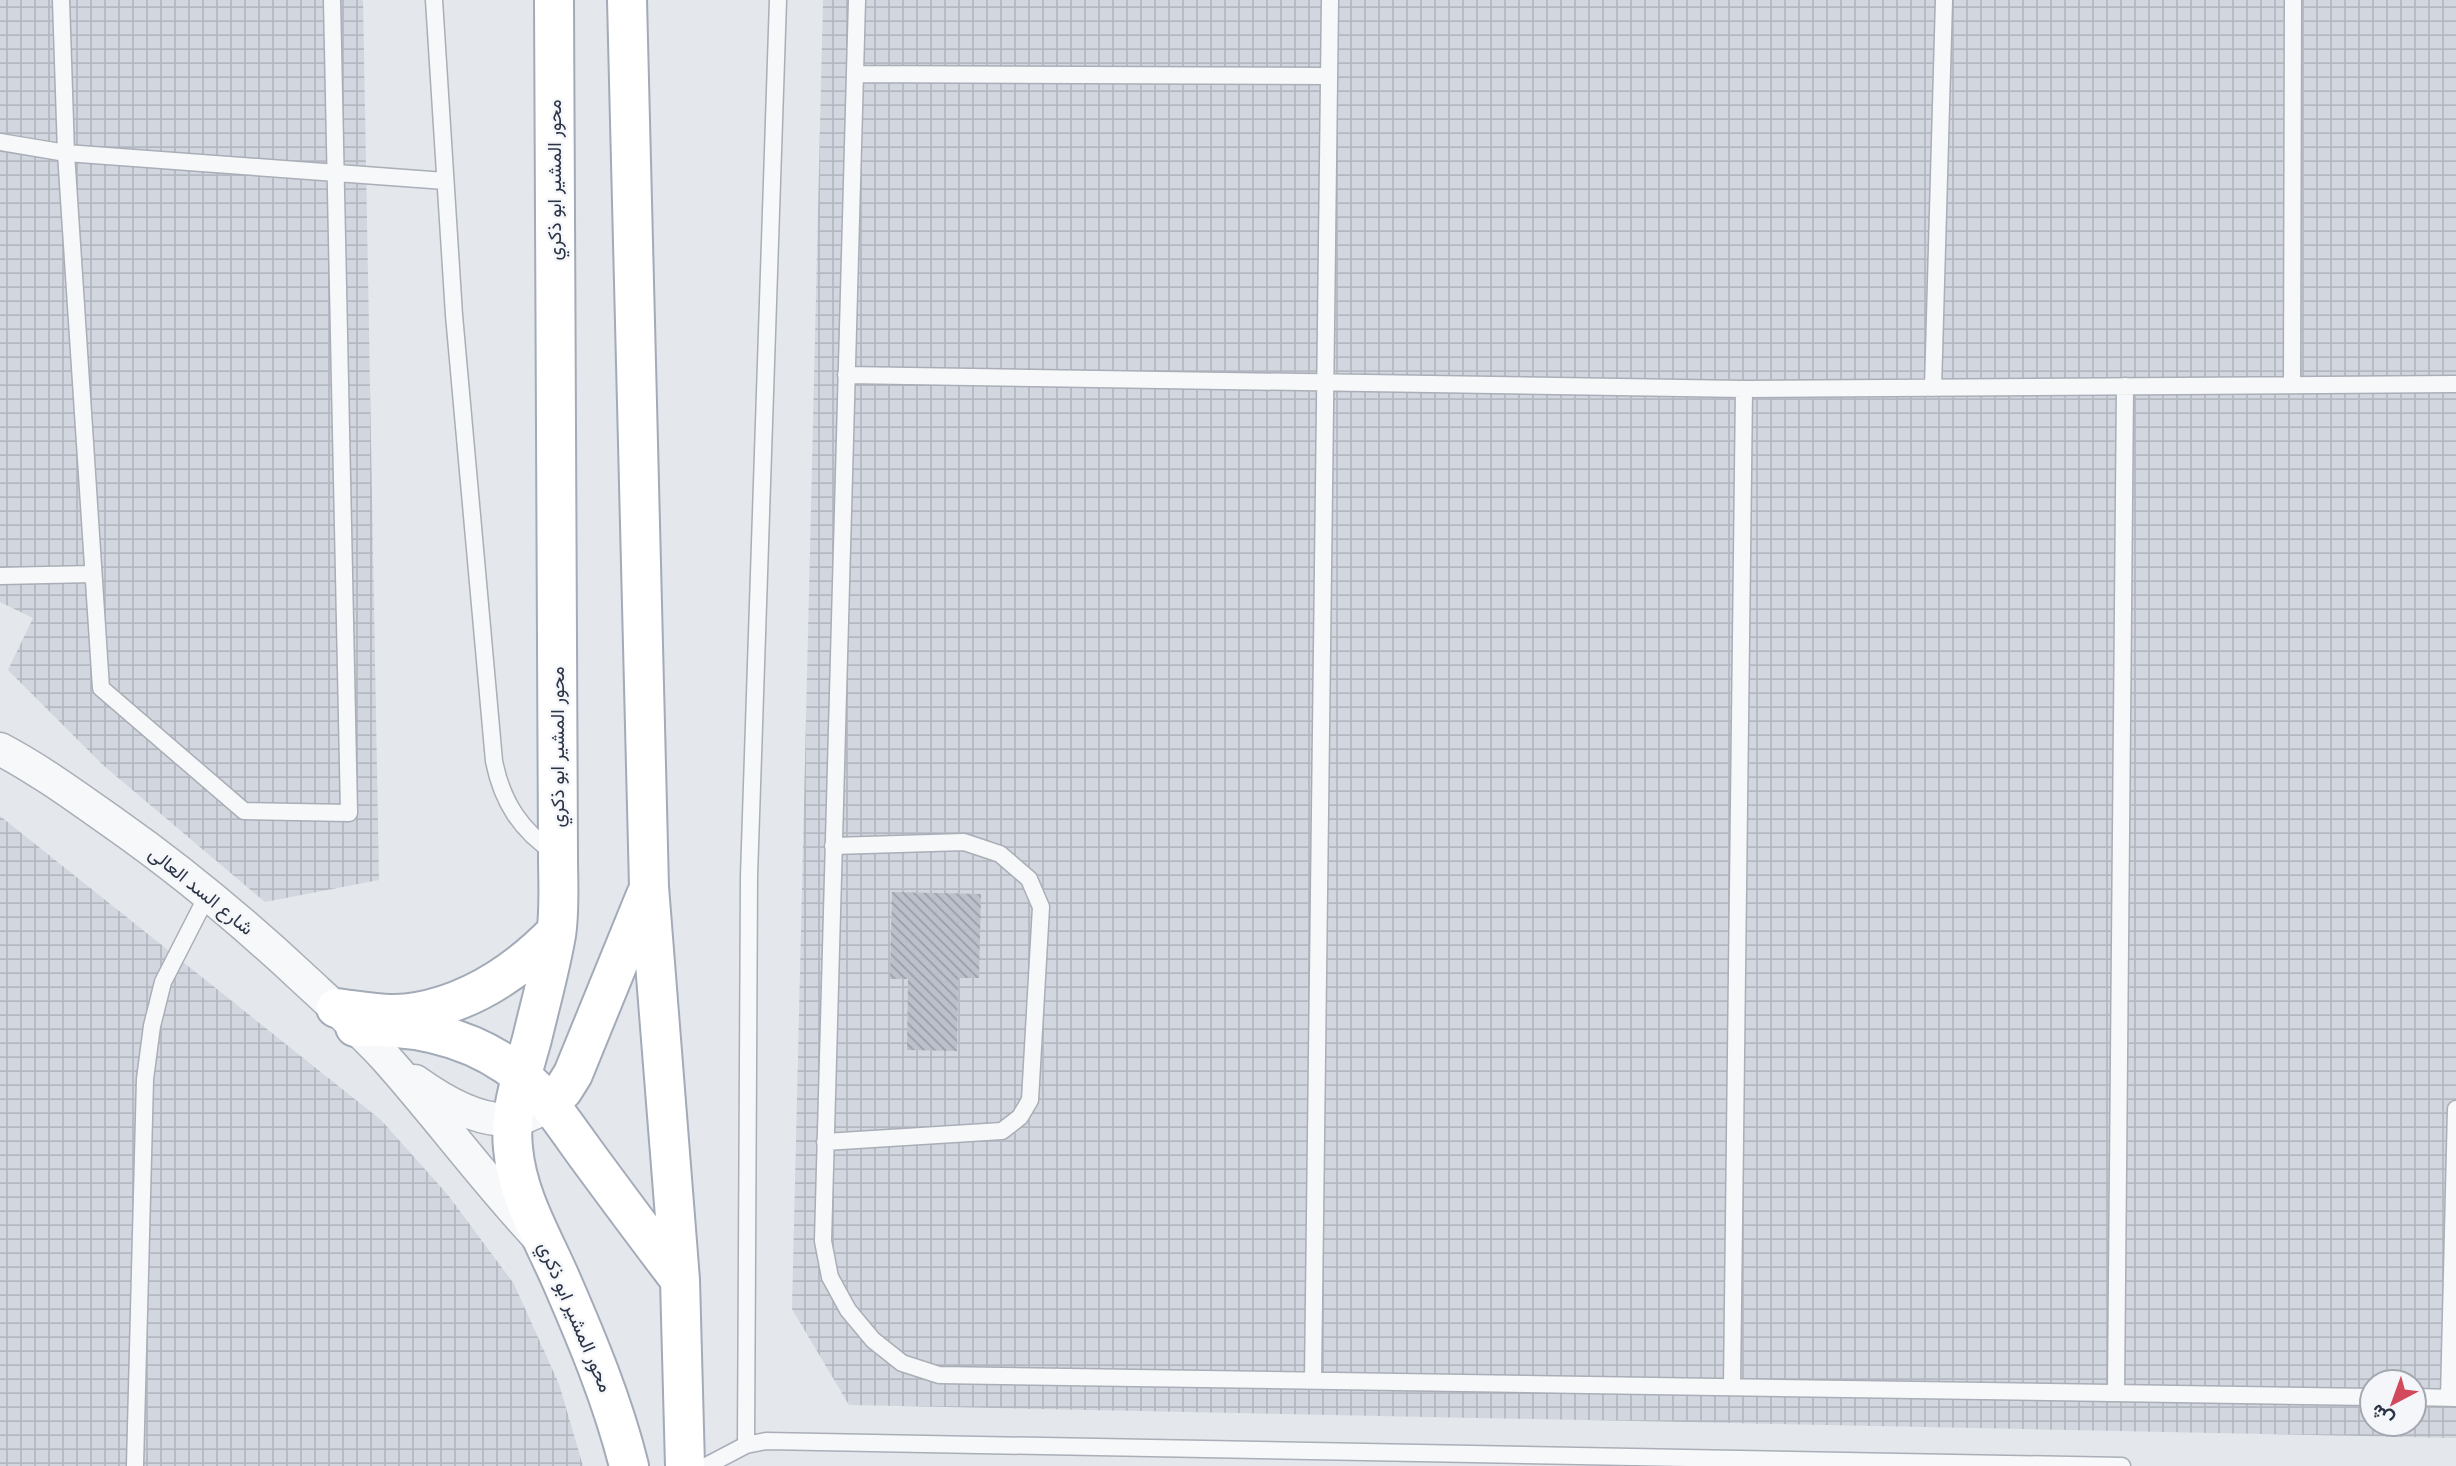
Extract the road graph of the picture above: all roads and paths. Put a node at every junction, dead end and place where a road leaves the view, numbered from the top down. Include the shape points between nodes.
1 (61, 0) edge
2 (332, 0) edge
3 (434, 0) edge
4 (554, 0) edge
5 (627, 0) edge
6 (778, 0) edge
7 (857, 0) edge
8 (1329, 0) edge
9 (1944, 0) edge
10 (2293, 0) edge
11 (855, 74) junction
12 (1329, 76) junction
13 (0, 142) edge
14 (66, 153) junction
15 (335, 173) junction
16 (445, 181) junction
17 (846, 374) junction
18 (1325, 382) junction
19 (2456, 384) edge
20 (2292, 385) junction
21 (2125, 386) junction
22 (1933, 388) junction
23 (1744, 389) junction
24 (93, 574) junction
25 (0, 576) edge
26 (0, 749) edge
27 (833, 846) junction
28 (558, 855) junction
29 (649, 887) junction
30 (208, 894) junction
31 (556, 932) junction
32 (345, 1017) junction
33 (384, 1056) junction
34 (521, 1075) junction
35 (549, 1104) junction
36 (2456, 1109) edge
37 (512, 1121) junction
38 (825, 1142) junction
39 (545, 1245) junction
40 (680, 1280) junction
41 (1313, 1380) junction
42 (1732, 1387) junction
43 (2116, 1392) junction
44 (2358, 1396) edge
45 (2428, 1397) edge
46 (2452, 1398) edge
47 (746, 1445) junction
48 (135, 1466) edge
49 (629, 1466) edge
50 (685, 1466) edge
51 (706, 1466) edge
52 (2122, 1466) edge

1 - 14 lane
2 - 15 lane
3 - 16 lane
4 - 28 main road, محور المشير ابو ذكري
5 - 29 main road
6 - 47 lane via 749,876
7 - 11 lane
8 - 12 lane
9 - 22 lane
10 - 20 lane
11 - 12 lane
11 - 17 lane
12 - 18 lane
13 - 14 lane
14 - 15 lane
14 - 24 lane
15 - 16 lane
15 - 24 lane via 349,813 244,811 101,688
16 - 28 lane via 494,761 504,798 514,814 526,830
17 - 18 lane
17 - 27 lane
18 - 23 lane
18 - 41 lane
19 - 20 lane
20 - 21 lane
21 - 22 lane
21 - 43 lane
22 - 23 lane
23 - 42 lane
24 - 25 lane
26 - 30 street, شارع السد العالى via 79,799
27 - 38 lane
27 - 38 lane via 964,842 1000,854 1029,879 1041,907 1030,1100 1020,1117 1002,1131
28 - 31 main road, محور المشير ابو ذكري
29 - 35 main road via 573,1074
29 - 40 main road
30 - 32 street, شارع السد العالى
30 - 48 lane via 163,982 145,1079
31 - 32 main road via 509,974 450,1003 416,1012
31 - 34 main road, محور المشير ابو ذكري
32 - 33 street, شارع السد العالى
32 - 34 main road via 442,1034 497,1058
33 - 37 street, شارع السد العالى via 441,1099 475,1114
33 - 39 street, شارع السد العالى
34 - 35 main road
34 - 37 main road, محور المشير ابو ذكري
35 - 37 street
35 - 40 main road
36 - 46 lane
37 - 39 main road, محور المشير ابو ذكري via 519,1182
38 - 41 lane via 823,1241 830,1277 848,1311 873,1340 902,1363 939,1375
39 - 49 main road, محور المشير ابو ذكري via 618,1422
40 - 50 main road
41 - 42 lane
42 - 43 lane
43 - 44 lane
45 - 46 lane
47 - 51 lane
47 - 52 lane via 766,1441

